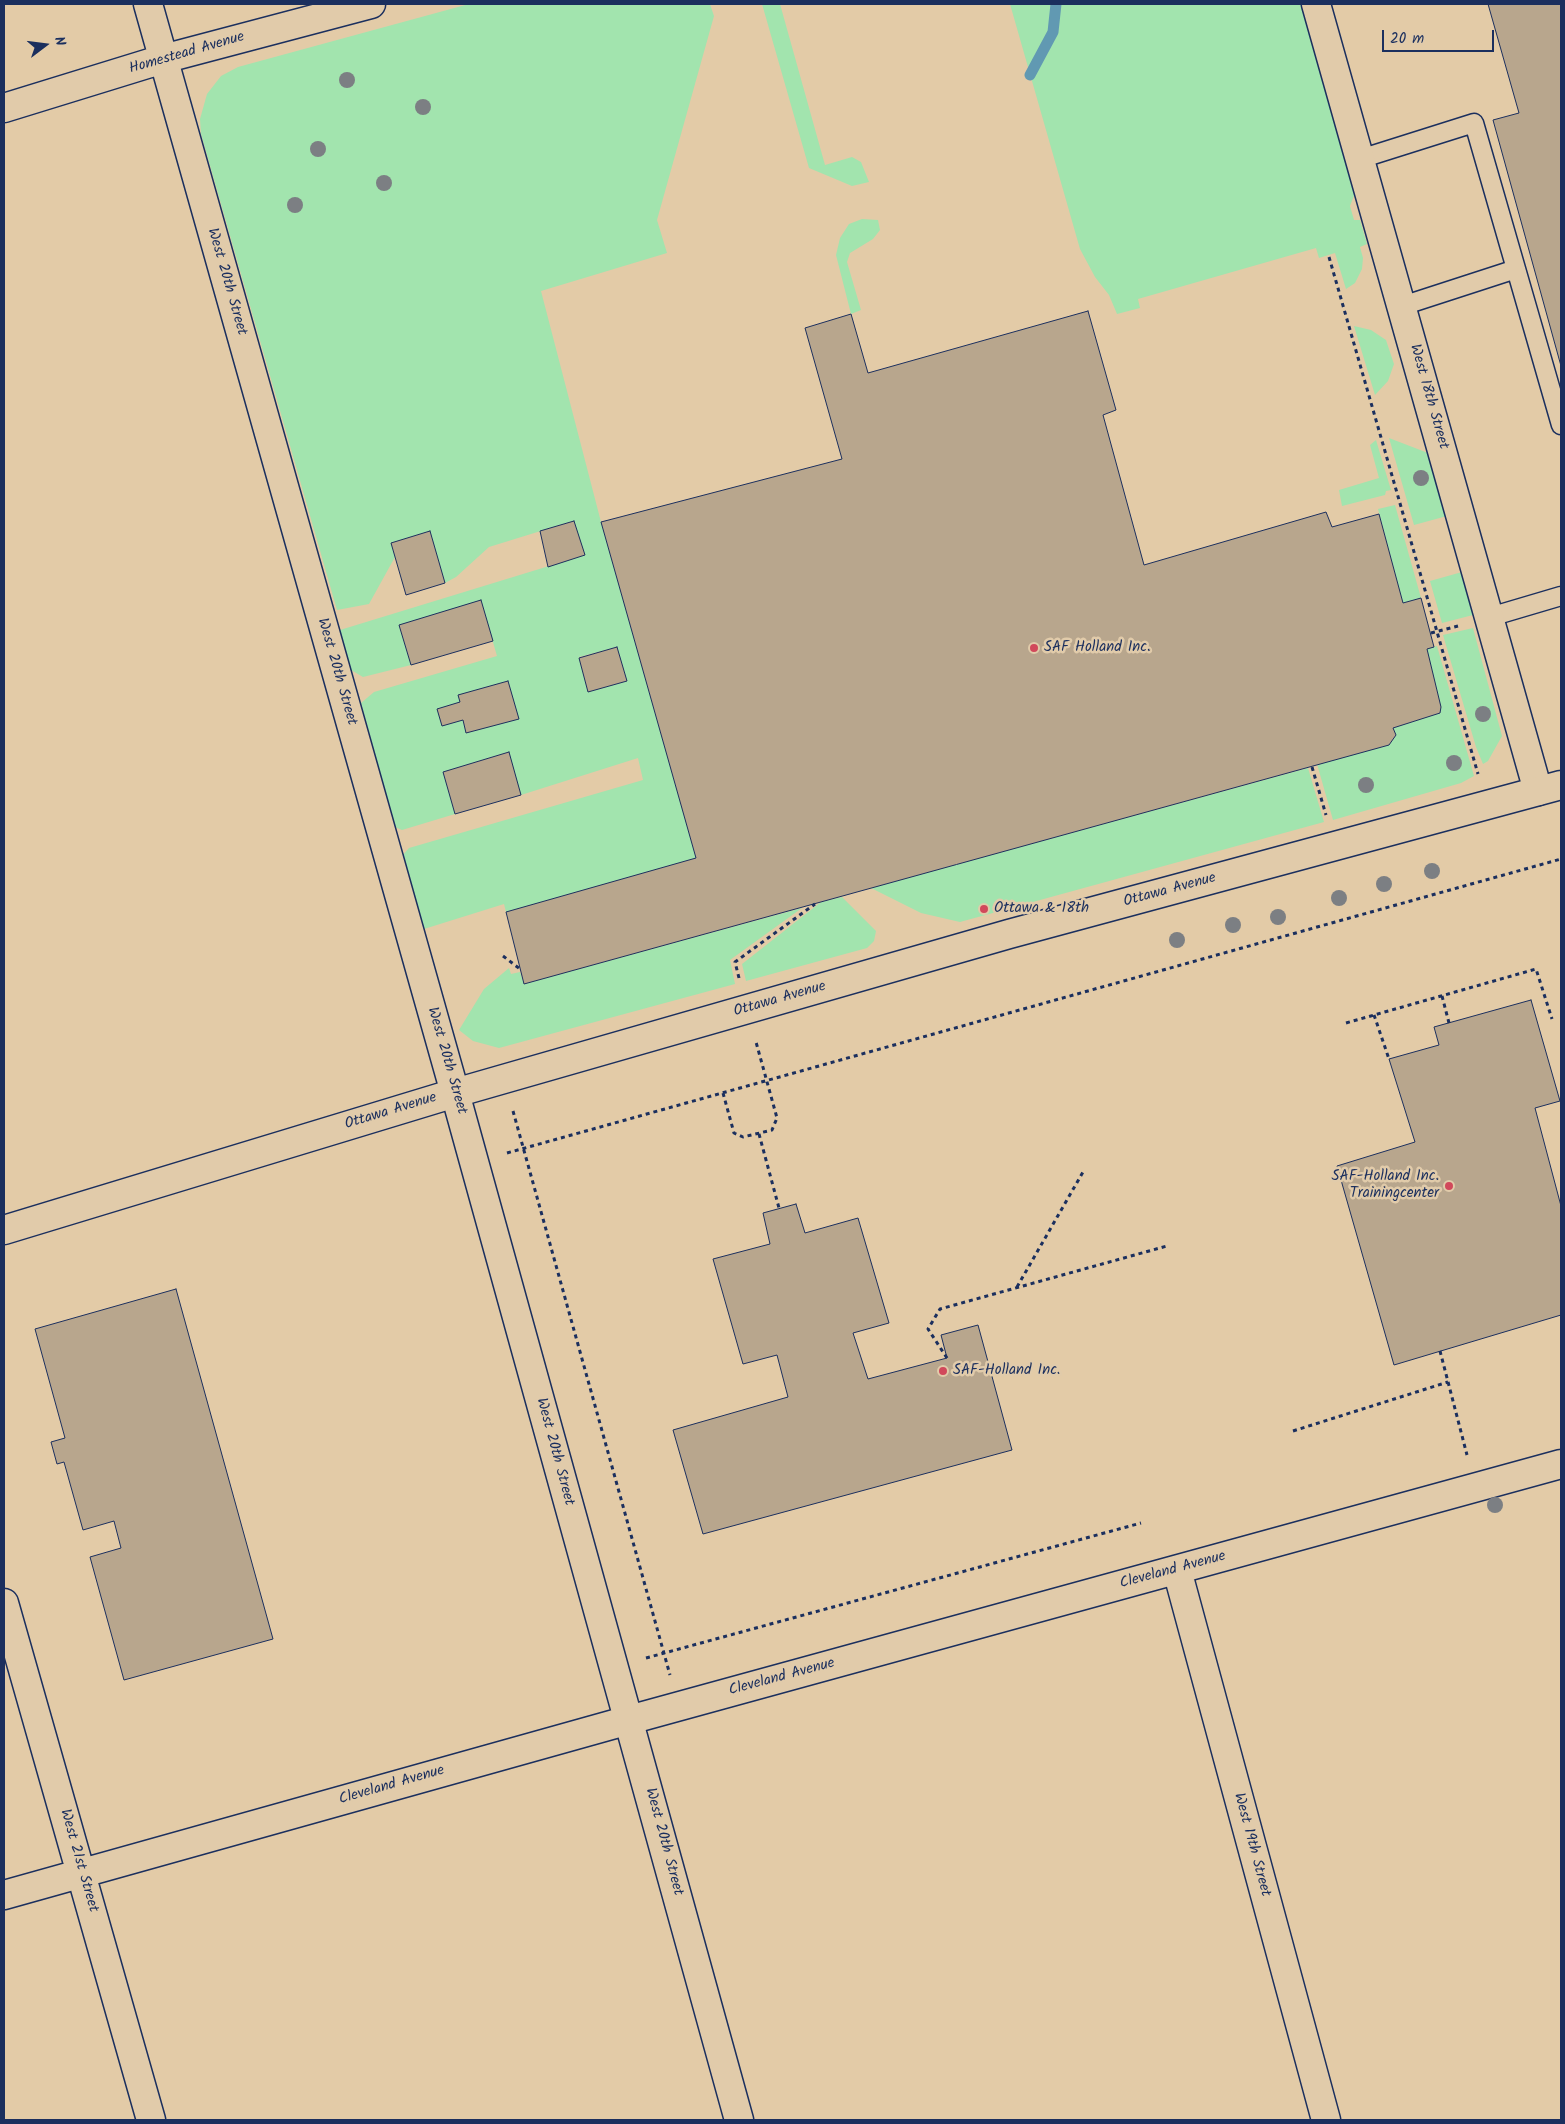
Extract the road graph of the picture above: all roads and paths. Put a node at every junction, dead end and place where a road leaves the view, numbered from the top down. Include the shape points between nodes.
1 (148, 4) edge
2 (371, 4) edge
3 (1316, 4) edge
4 (163, 59) junction
5 (4, 108) edge
6 (1360, 159) junction
7 (1329, 257) dead end
8 (1516, 269) junction
9 (1402, 306) junction
10 (1561, 425) edge
11 (1561, 596) edge
12 (1490, 617) junction
13 (1437, 631) junction
14 (1431, 634) dead end
15 (1312, 766) dead end
16 (1550, 788) edge
17 (1487, 806) junction
18 (1336, 847) junction
19 (1561, 859) edge
20 (503, 956) dead end
21 (520, 969) dead end
22 (1442, 996) junction
23 (1374, 1014) junction
24 (1552, 1020) dead end
25 (1346, 1023) dead end
26 (1449, 1023) dead end
27 (1389, 1059) dead end
28 (504, 1079) junction
29 (455, 1093) junction
30 (758, 1134) dead end
31 (523, 1148) junction
32 (474, 1163) junction
33 (1083, 1172) dead end
34 (779, 1208) dead end
35 (4, 1230) edge
36 (1167, 1246) dead end
37 (1017, 1287) junction
38 (1440, 1351) dead end
39 (947, 1358) dead end
40 (1448, 1382) junction
41 (1293, 1431) dead end
42 (1561, 1464) edge
43 (1476, 1487) junction
44 (1141, 1522) dead end
45 (1177, 1570) junction
46 (4, 1603) edge
47 (664, 1653) junction
48 (614, 1666) junction
49 (679, 1706) junction
50 (629, 1720) junction
51 (82, 1873) junction
52 (4, 1895) edge
53 (151, 2120) edge
54 (739, 2120) edge
55 (1326, 2120) edge

1 - 4 street, West 20th Street
2 - 4 street, Homestead Avenue
3 - 6 street, West 18th Street
4 - 5 street, Homestead Avenue
4 - 29 street, West 20th Street
6 - 8 lane via 1474,123
6 - 9 street, West 18th Street
7 - 13 path
8 - 9 lane
8 - 10 lane
9 - 12 street, West 18th Street
11 - 12 lane
12 - 16 street, West 18th Street
13 - 14 path
13 - 17 path
15 - 18 path
16 - 17 street, Ottawa Avenue
17 - 18 street, Ottawa Avenue
18 - 28 street, Ottawa Avenue via 1009,934
19 - 31 path
20 - 21 path
22 - 23 path
22 - 24 path via 1536,969
22 - 26 path
23 - 25 path
23 - 27 path
28 - 29 street, Ottawa Avenue
28 - 31 path
29 - 32 street, West 20th Street
29 - 35 street, Ottawa Avenue
30 - 34 path
31 - 32 path
31 - 47 path
32 - 48 street, West 20th Street
33 - 37 path
36 - 37 path
37 - 39 path via 940,1309 928,1329
38 - 40 path
40 - 41 path
40 - 43 path
42 - 43 street, Cleveland Avenue
43 - 45 street, Cleveland Avenue
44 - 47 path
45 - 49 street, Cleveland Avenue
45 - 55 street, West 19th Street
46 - 51 street, West 21st Street
47 - 48 path
47 - 49 path
48 - 50 street, West 20th Street
49 - 50 street, Cleveland Avenue
50 - 51 street, Cleveland Avenue
50 - 54 street, West 20th Street
51 - 52 street, Cleveland Avenue
51 - 53 street, West 21st Street

